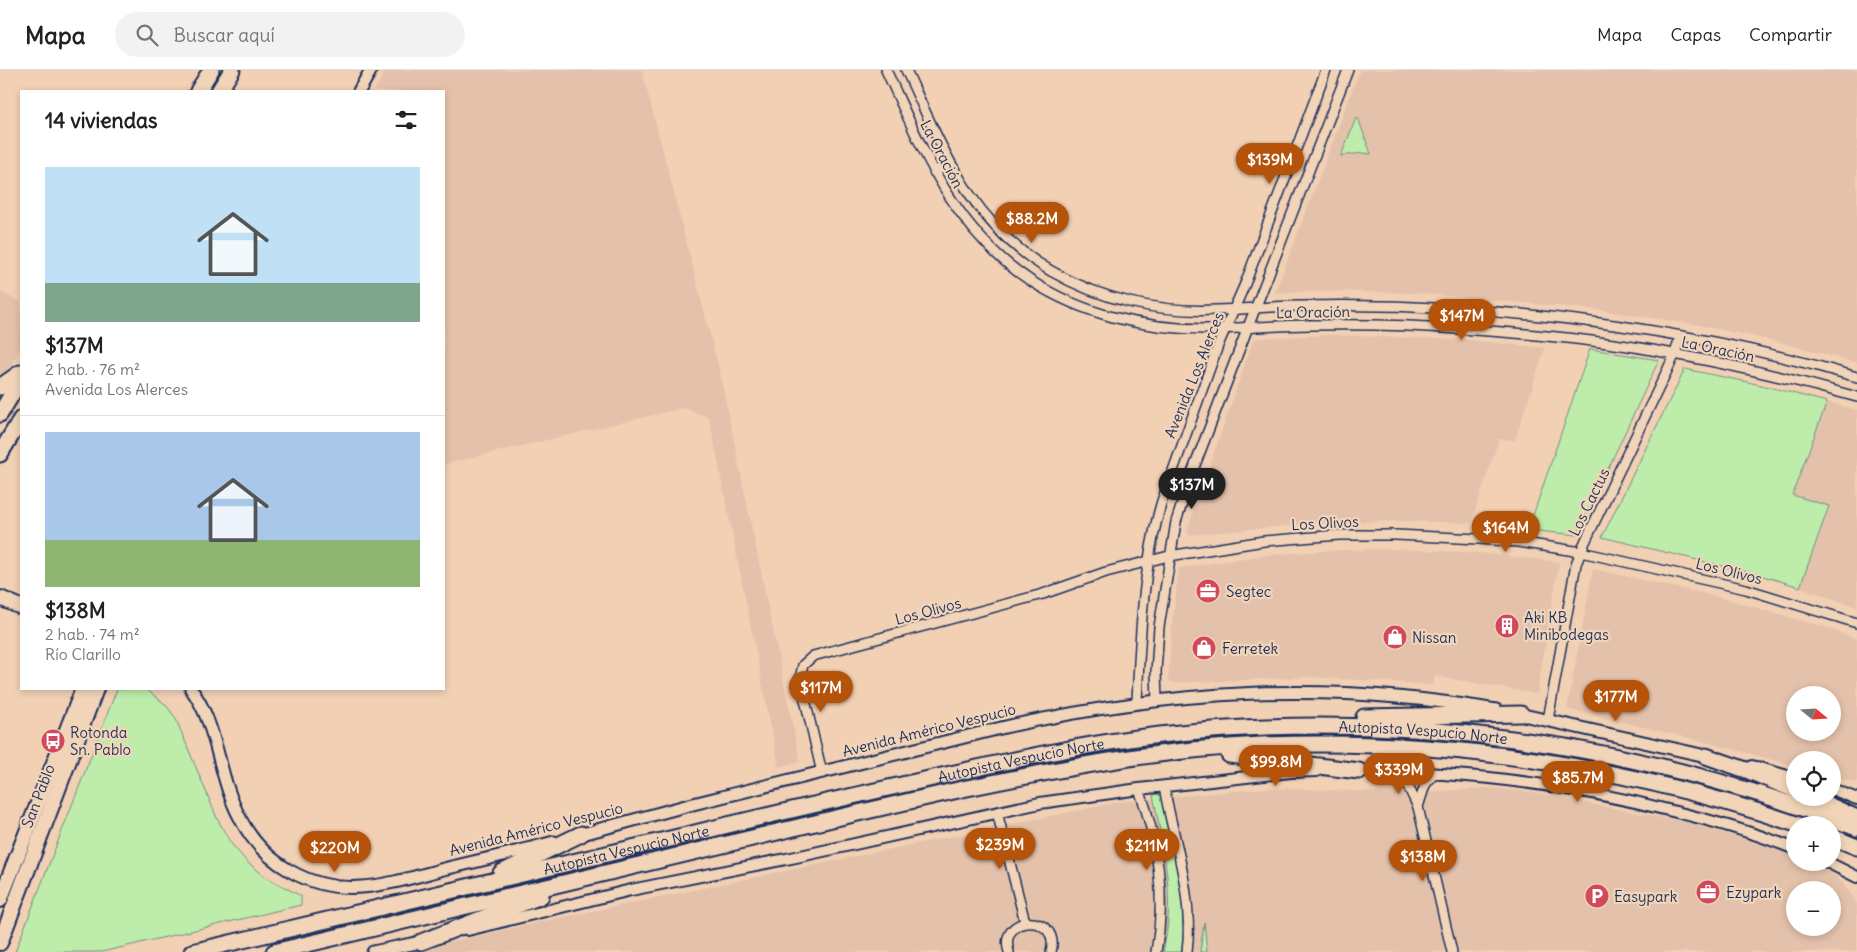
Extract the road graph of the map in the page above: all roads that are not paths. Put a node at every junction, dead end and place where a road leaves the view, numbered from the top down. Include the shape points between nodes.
1 (212, 70) edge
2 (232, 70) edge
3 (372, 70) edge
4 (886, 70) edge
5 (906, 70) edge
6 (1326, 70) edge
7 (1348, 70) edge
8 (199, 90) edge
9 (220, 90) edge
10 (360, 90) edge
11 (950, 164) junction
12 (934, 172) junction
13 (1256, 307) junction
14 (1236, 308) junction
15 (1248, 327) junction
16 (1226, 328) junction
17 (1680, 336) junction
18 (1676, 354) junction
19 (20, 373) edge
20 (1857, 377) edge
21 (20, 381) edge
22 (0, 387) edge
23 (1857, 397) edge
24 (0, 414) edge
25 (20, 421) edge
26 (0, 454) edge
27 (1580, 552) junction
28 (1170, 556) junction
29 (1149, 561) junction
30 (0, 598) edge
31 (20, 607) edge
32 (1857, 623) edge
33 (82, 690) edge
34 (96, 690) edge
35 (192, 690) edge
36 (1158, 700) junction
37 (1137, 702) junction
38 (1521, 714) junction
39 (1548, 720) junction
40 (1311, 726) junction
41 (1170, 752) junction
42 (1706, 756) junction
43 (1359, 771) junction
44 (1397, 772) junction
45 (822, 773) junction
46 (1434, 774) junction
47 (1786, 776) edge
48 (1786, 786) edge
49 (1164, 787) junction
50 (1139, 789) junction
51 (1841, 793) edge
52 (1857, 799) edge
53 (1831, 806) edge
54 (1418, 807) junction
55 (997, 812) junction
56 (1857, 818) edge
57 (1786, 821) edge
58 (1857, 828) edge
59 (581, 834) junction
60 (1841, 841) edge
61 (1786, 846) edge
62 (1857, 847) edge
63 (1841, 870) edge
64 (1855, 877) edge
65 (574, 881) junction
66 (475, 886) junction
67 (0, 900) edge
68 (1025, 922) junction
69 (420, 942) junction
70 (0, 943) edge
71 (1005, 951) edge
72 (192, 952) edge
73 (274, 952) edge
74 (373, 952) edge
75 (1051, 952) edge
76 (1156, 952) edge
77 (1187, 952) edge
78 (1452, 952) edge

1 - 8 highway
2 - 9 highway
3 - 10 main road
4 - 12 street, La Oración
5 - 11 street, La Oración
6 - 14 street, Avenida Los Alerces
7 - 13 street
11 - 12 street
11 - 14 street, La Oración via 968,193 1001,232 1024,253 1064,278 1096,292 1142,305 1198,310
12 - 16 street, La Oración via 957,209 982,240 1014,269 1046,290 1084,307 1136,322 1176,328
13 - 14 street, La Oración
13 - 15 street
13 - 17 street, La Oración via 1366,306 1478,311 1581,321
14 - 16 street, Avenida Los Alerces
15 - 16 street, La Oración
15 - 18 street, La Oración via 1456,328 1566,338
15 - 28 street via 1192,473 1176,522
16 - 29 street, Avenida Los Alerces via 1156,519
17 - 18 street, Los Cactus
17 - 20 street, La Oración via 1766,353
18 - 23 street, La Oración
18 - 27 street, Los Cactus
19 - 22 highway
21 - 24 highway
25 - 26 highway
27 - 28 street, Los Olivos via 1479,539 1339,535 1264,541
27 - 32 street, Los Olivos via 1746,589
27 - 39 street, Los Cactus via 1572,577
28 - 29 street, Los Olivos
28 - 36 street via 1159,627
29 - 37 street, Avenida Los Alerces
29 - 45 street, Los Olivos via 1053,591 813,656 803,665 800,678
30 - 31 main road
33 - 67 main road, San Pablo
34 - 70 main road, San Pablo
35 - 59 main road, Avenida Américo Vespucio via 204,714 235,808 246,829 272,859 306,879 340,887 372,886
36 - 37 main road, Avenida Américo Vespucio
36 - 38 main road, Avenida Américo Vespucio via 1233,693 1328,692 1430,700
37 - 45 main road, Avenida Américo Vespucio via 1023,723
38 - 39 main road, Avenida Américo Vespucio
38 - 40 highway via 1356,717
39 - 42 main road, Avenida Américo Vespucio
40 - 58 highway, Autopista Vespucio Norte via 1440,731 1583,750 1729,785
40 - 66 highway, Autopista Vespucio Norte via 1183,733 1073,748 778,813
41 - 43 highway via 1251,757
41 - 57 highway, Autopista Vespucio Norte via 1333,744 1407,746 1496,754 1656,783
41 - 65 highway, Autopista Vespucio Norte via 1056,770 908,801
42 - 47 street, Avenida Américo Vespucio
42 - 48 highway
43 - 44 street
43 - 49 street via 1291,772
44 - 46 street
44 - 54 street
45 - 59 main road, Avenida Américo Vespucio
46 - 54 street via 1425,785
46 - 61 street via 1526,782 1597,794 1717,822
49 - 50 street
49 - 77 street via 1186,889
50 - 55 street
50 - 76 street via 1159,873 1160,913
51 - 52 street
53 - 56 highway
54 - 78 street
55 - 68 street
55 - 69 street via 789,859 631,890
59 - 66 highway
60 - 62 highway
63 - 64 street
65 - 69 highway via 523,904
65 - 73 highway, Autopista Vespucio Norte
66 - 72 highway, Autopista Vespucio Norte
68 - 71 street via 1011,932
68 - 75 street via 1036,922 1048,931 1052,940
69 - 74 main road

